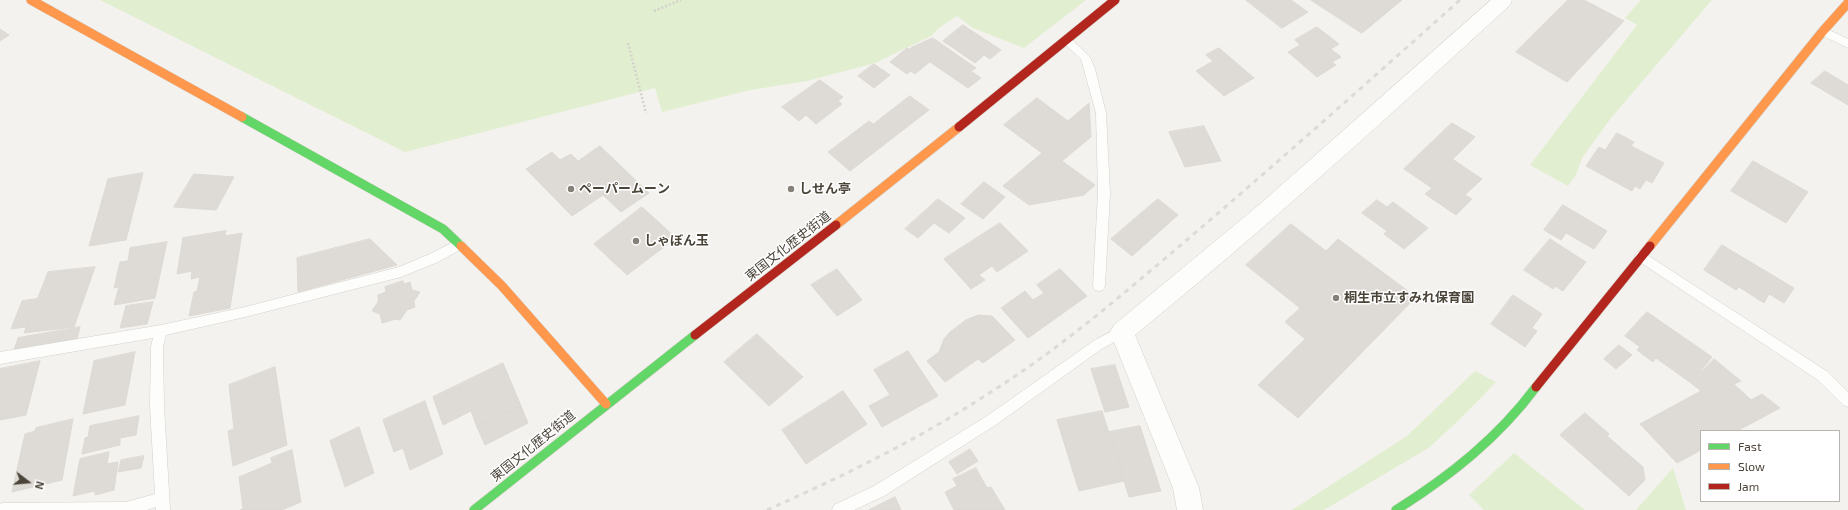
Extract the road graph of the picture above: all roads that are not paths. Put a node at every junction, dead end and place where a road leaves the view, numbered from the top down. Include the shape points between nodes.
1 (32, 0) edge
2 (1115, 0) edge
3 (1503, 0) edge
4 (1848, 3) edge
5 (1823, 31) junction
6 (1065, 40) junction
7 (1848, 44) edge
8 (459, 244) junction
9 (1641, 256) junction
10 (1099, 286) dead end
11 (161, 331) junction
12 (1122, 332) junction
13 (0, 358) edge
14 (1848, 401) edge
15 (606, 404) junction
16 (163, 504) edge
17 (2, 510) edge
18 (474, 510) edge
19 (839, 510) edge
20 (1190, 510) edge
21 (1396, 510) edge

1 - 8 main road via 412,210 443,229
2 - 6 main road, 東国文化歴史街道
3 - 12 street via 1253,223
4 - 5 main road
5 - 7 lane
5 - 9 main road
6 - 10 lane via 1085,57 1101,113 1104,193
6 - 15 main road, 東国文化歴史街道 via 874,196
8 - 11 lane via 401,272
8 - 15 main road via 502,286
9 - 14 lane via 1824,376
9 - 21 main road via 1508,422 1484,447 1446,477
11 - 13 lane
11 - 16 lane via 157,347 157,406
12 - 19 lane via 1099,344 992,420 879,491
12 - 20 street via 1186,488
15 - 18 main road, 東国文化歴史街道
16 - 17 lane via 126,509

